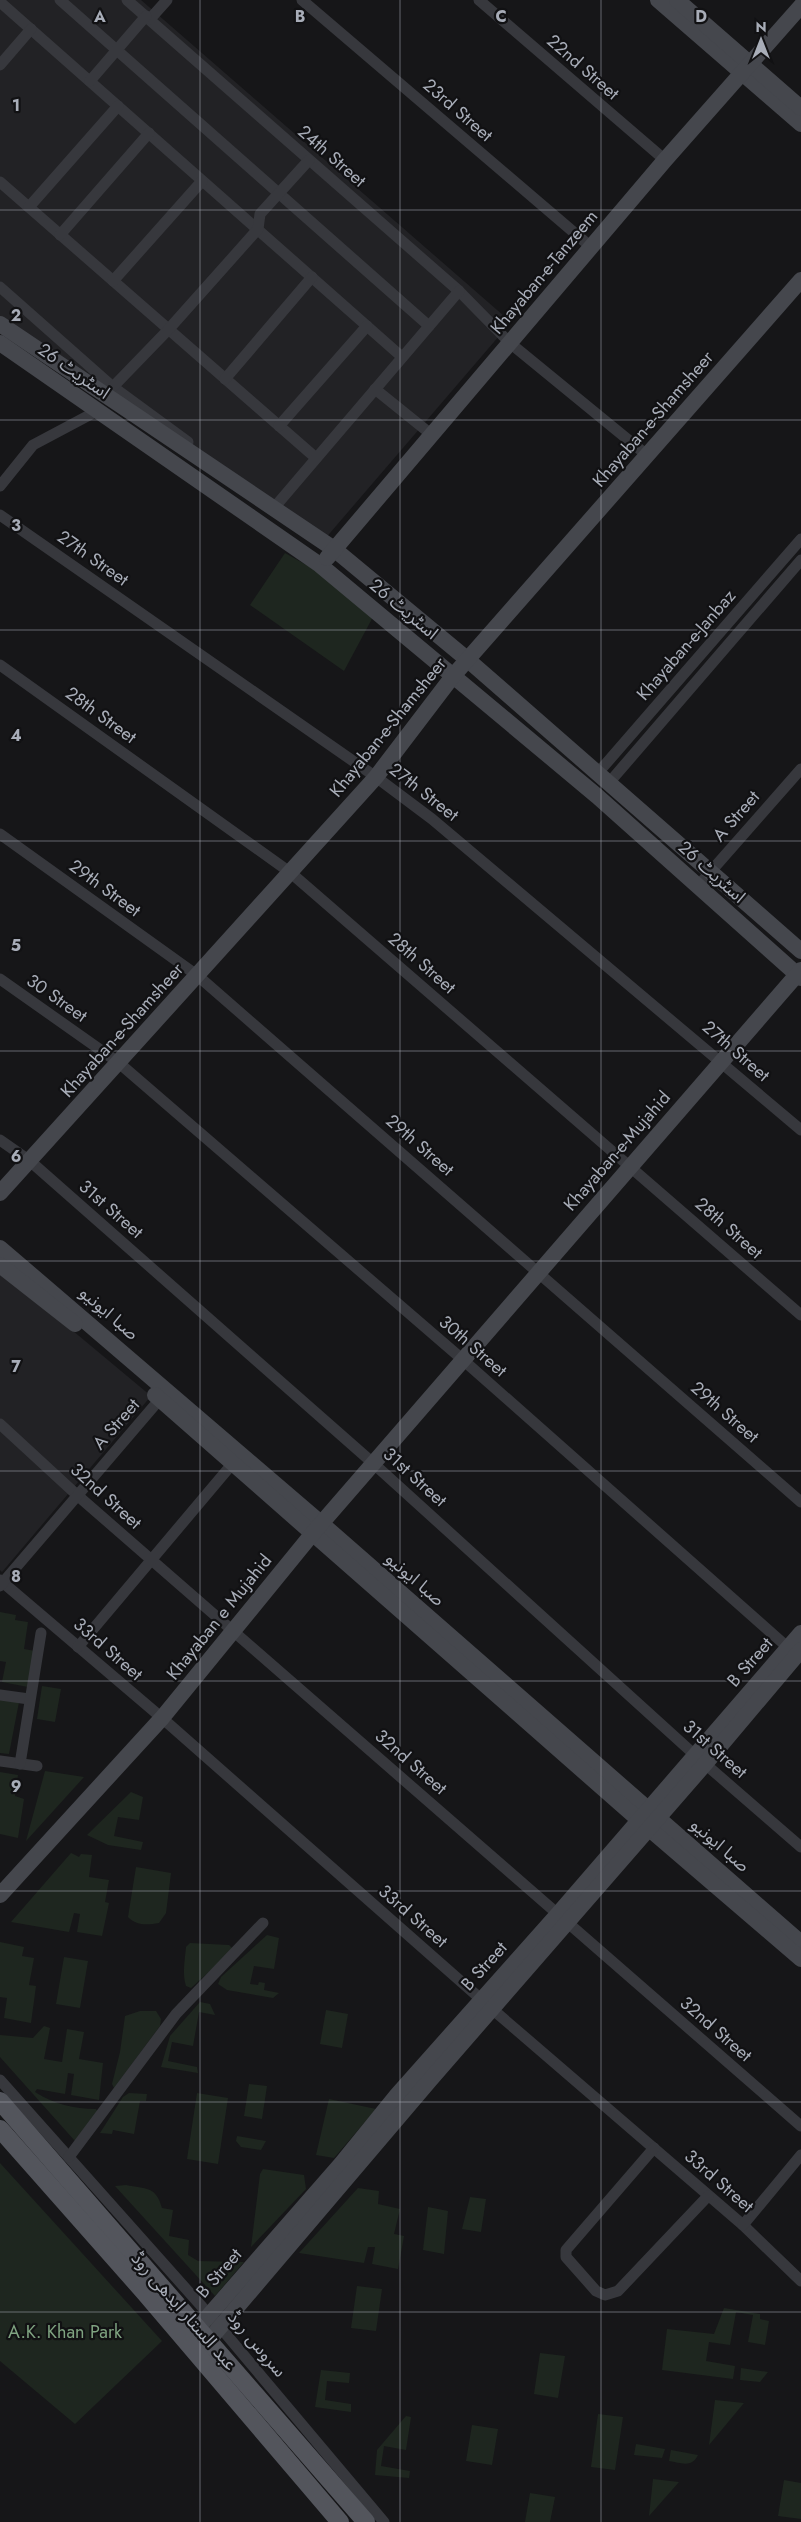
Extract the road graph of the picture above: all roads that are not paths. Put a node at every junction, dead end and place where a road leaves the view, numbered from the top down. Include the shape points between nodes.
1 (60, 0) edge
2 (127, 0) edge
3 (167, 0) edge
4 (302, 0) edge
5 (478, 0) edge
6 (658, 0) edge
7 (677, 0) edge
8 (0, 2) edge
9 (801, 6) edge
10 (148, 18) junction
11 (31, 29) junction
12 (116, 50) junction
13 (0, 65) edge
14 (745, 68) junction
15 (90, 81) junction
16 (118, 106) junction
17 (801, 108) edge
18 (801, 124) edge
19 (149, 133) junction
20 (309, 160) junction
21 (665, 160) junction
22 (202, 180) junction
23 (1, 186) edge
24 (279, 193) junction
25 (29, 207) junction
26 (258, 229) junction
27 (60, 235) junction
28 (591, 247) junction
29 (312, 277) junction
30 (801, 280) edge
31 (113, 281) junction
32 (0, 288) edge
33 (459, 291) junction
34 (0, 324) edge
35 (367, 326) junction
36 (429, 326) junction
37 (168, 330) junction
38 (0, 343) edge
39 (510, 343) junction
40 (402, 357) junction
41 (225, 379) junction
42 (375, 389) junction
43 (110, 391) junction
44 (97, 411) junction
45 (279, 426) junction
46 (432, 436) junction
47 (648, 456) junction
48 (316, 458) junction
49 (0, 486) edge
50 (274, 507) junction
51 (0, 515) edge
52 (801, 539) edge
53 (334, 549) junction
54 (801, 560) edge
55 (320, 565) junction
56 (468, 660) junction
57 (0, 664) edge
58 (453, 676) junction
59 (801, 769) edge
60 (376, 777) junction
61 (603, 779) junction
62 (0, 834) edge
63 (291, 873) junction
64 (710, 873) junction
65 (698, 886) junction
66 (801, 951) edge
67 (800, 974) edge
68 (198, 976) junction
69 (0, 979) edge
70 (722, 1061) junction
71 (119, 1063) junction
72 (801, 1130) edge
73 (0, 1140) edge
74 (30, 1161) junction
75 (631, 1166) junction
76 (0, 1193) edge
77 (0, 1248) edge
78 (0, 1265) edge
79 (539, 1271) junction
80 (801, 1315) edge
81 (462, 1359) junction
82 (160, 1399) junction
83 (0, 1424) edge
84 (233, 1463) junction
85 (374, 1464) junction
86 (76, 1495) junction
87 (801, 1502) edge
88 (318, 1528) junction
89 (152, 1559) junction
90 (1, 1583) edge
91 (233, 1630) junction
92 (41, 1633) dead end
93 (801, 1633) edge
94 (78, 1647) junction
95 (797, 1653) edge
96 (0, 1695) edge
97 (30, 1699) junction
98 (162, 1718) junction
99 (701, 1760) junction
100 (0, 1761) edge
101 (20, 1764) junction
102 (37, 1766) dead end
103 (648, 1819) junction
104 (801, 1847) edge
105 (0, 1895) edge
106 (562, 1918) junction
107 (262, 1923) dead end
108 (801, 1943) edge
109 (801, 1959) edge
110 (486, 2004) junction
111 (0, 2080) edge
112 (0, 2101) edge
113 (801, 2126) edge
114 (0, 2130) edge
115 (654, 2148) junction
116 (801, 2155) edge
117 (69, 2157) junction
118 (708, 2196) junction
119 (743, 2225) junction
120 (801, 2281) edge
121 (209, 2327) junction
122 (315, 2452) junction
123 (340, 2522) edge
124 (366, 2522) edge
125 (384, 2522) edge

1 - 12 street
2 - 10 street, 24th Street
3 - 10 street
4 - 28 street, 23rd Street
5 - 21 street, 22nd Street
6 - 14 main road
7 - 14 main road
8 - 11 street
9 - 14 main road, Khayaban-e-Tanzeem
10 - 12 street
10 - 20 street, 24th Street
11 - 13 street
11 - 15 street
12 - 15 street
12 - 24 street
14 - 17 main road
14 - 18 main road
14 - 21 main road, Khayaban-e-Tanzeem
15 - 16 street
16 - 19 street
16 - 25 street
19 - 22 street
19 - 27 street
20 - 24 street
20 - 33 street, 24th Street
21 - 28 main road, Khayaban-e-Tanzeem
22 - 26 street
22 - 31 street
23 - 25 street
24 - 26 street via 260,214
24 - 36 street
25 - 27 street
26 - 29 street
26 - 37 street
27 - 31 street
28 - 39 main road, Khayaban-e-Tanzeem
29 - 35 street
29 - 41 street
30 - 47 main road, Khayaban-e-Shamsheer
31 - 37 street
32 - 43 street
33 - 36 street
33 - 39 street, 24th Street
34 - 43 main road, اسٹریٹ 26
35 - 40 street
35 - 45 street
36 - 40 street
37 - 41 street
37 - 43 street
38 - 44 main road, اسٹریٹ 26
39 - 46 main road, Khayaban-e-Tanzeem
39 - 47 street, 24th Street
40 - 42 street
41 - 45 street
42 - 46 street
42 - 48 street
43 - 50 main road, اسٹریٹ 26
44 - 49 street via 33,445
44 - 55 main road, اسٹریٹ 26
45 - 48 street
46 - 53 main road, Khayaban-e-Tanzeem
47 - 56 main road, Khayaban-e-Shamsheer
48 - 50 street
50 - 53 main road, اسٹریٹ 26
51 - 60 street, 27th Street
52 - 61 street, Khayaban-e-Janbaz
53 - 55 main road, Khayaban-e-Tanzeem
53 - 56 main road, اسٹریٹ 26
54 - 61 street, Khayaban-e-Janbaz
55 - 58 main road, اسٹریٹ 26
56 - 58 main road, Khayaban-e-Shamsheer
56 - 61 main road, اسٹریٹ 26
57 - 63 street, 28th Street
58 - 60 main road, Khayaban-e-Shamsheer
58 - 65 main road, اسٹریٹ 26 via 597,796
59 - 64 street, A Street
60 - 63 main road, Khayaban-e-Shamsheer
60 - 70 street, 27th Street via 432,818
61 - 64 main road, اسٹریٹ 26
62 - 68 street, 29th Street
63 - 68 main road, Khayaban-e-Shamsheer
63 - 75 street, 28th Street
64 - 65 street, A Street
64 - 66 main road, اسٹریٹ 26
65 - 67 main road, اسٹریٹ 26
67 - 70 main road, Khayaban-e-Mujahid
68 - 71 main road, Khayaban-e-Shamsheer
68 - 79 street, 29th Street
69 - 71 street, 30 Street
70 - 72 street, 27th Street
70 - 75 main road, Khayaban-e-Mujahid
71 - 74 main road, Khayaban-e-Shamsheer
71 - 81 street, 30th Street
73 - 74 street, 31st Street
74 - 76 main road, Khayaban-e-Shamsheer
74 - 85 street, 31st Street
75 - 79 main road, Khayaban-e-Mujahid
75 - 80 street, 28th Street
77 - 88 main road, صبا ایونیو
78 - 82 main road, صبا ایونیو
79 - 81 main road, Khayaban-e-Mujahid
79 - 87 street, 29th Street
81 - 85 main road, Khayaban e Mujahid
81 - 95 street, 30th Street
82 - 84 main road, صبا ایونیو
82 - 86 street, A Street
83 - 86 street, 32nd Street
84 - 88 main road, صبا ایونیو
84 - 89 street
85 - 88 main road, Khayaban e Mujahid
85 - 99 street, 31st Street
86 - 89 street, 32nd Street
86 - 90 street, A Street
88 - 91 main road, Khayaban e Mujahid
88 - 103 main road, صبا ایونیو
89 - 91 street, 32nd Street
89 - 94 street
90 - 94 street, 33rd Street
91 - 98 main road, Khayaban e Mujahid
91 - 106 street, 32nd Street
92 - 97 street
93 - 95 main road, B Street
94 - 98 street, 33rd Street
95 - 99 main road, B Street
96 - 97 street
97 - 101 street
98 - 105 main road, Khayaban e Mujahid
98 - 110 street, 33rd Street
99 - 103 main road, B Street
99 - 104 street, 31st Street
100 - 101 street
101 - 102 street
103 - 106 main road, B Street
103 - 108 main road, صبا ایونیو
103 - 109 main road, صبا ایونیو
106 - 110 main road, B Street
106 - 113 street, 32nd Street
107 - 117 street via 176,2014
110 - 115 street, 33rd Street
110 - 121 main road, B Street
111 - 117 street, سروس روڈ
112 - 121 main road, عبد الستار ایدھی روڈ
114 - 123 main road, عبد الستار ایدھی روڈ via 145,2293
115 - 118 street, 33rd Street
115 - 118 street via 566,2250 566,2257 596,2291 606,2295 618,2291
116 - 119 street
117 - 121 street, سروس روڈ
118 - 119 street, 33rd Street
119 - 120 street, 33rd Street
121 - 122 main road, عبد الستار ایدھی روڈ
122 - 124 main road, عبد الستار ایدھی روڈ
122 - 125 street

